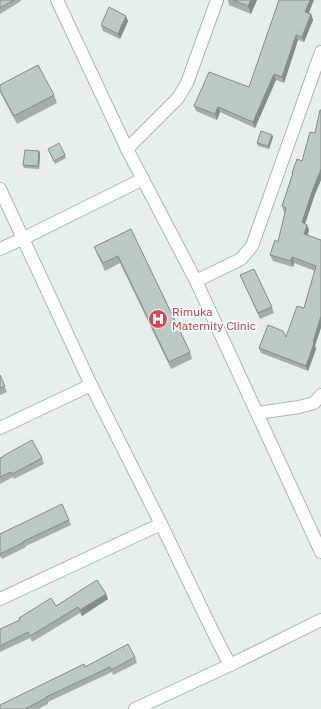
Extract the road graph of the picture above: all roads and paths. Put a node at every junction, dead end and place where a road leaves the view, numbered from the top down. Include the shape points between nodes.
1 (57, 0) edge
2 (217, 0) edge
3 (321, 52) edge
4 (127, 150) junction
5 (143, 179) junction
6 (0, 189) edge
7 (22, 239) junction
8 (0, 249) edge
9 (196, 281) junction
10 (91, 385) junction
11 (321, 395) edge
12 (258, 413) junction
13 (0, 428) edge
14 (161, 524) junction
15 (321, 552) edge
16 (0, 599) edge
17 (321, 620) edge
18 (230, 665) junction
19 (135, 709) edge

1 - 4 street
2 - 4 street via 187,83 178,98
3 - 9 street via 252,246 241,259
4 - 5 street
5 - 7 street
5 - 9 street
6 - 7 street
7 - 8 street
7 - 10 street
9 - 12 street
10 - 13 street
10 - 14 street
11 - 12 street via 314,403
12 - 15 street
14 - 16 street
14 - 18 street
17 - 18 street
18 - 19 street

